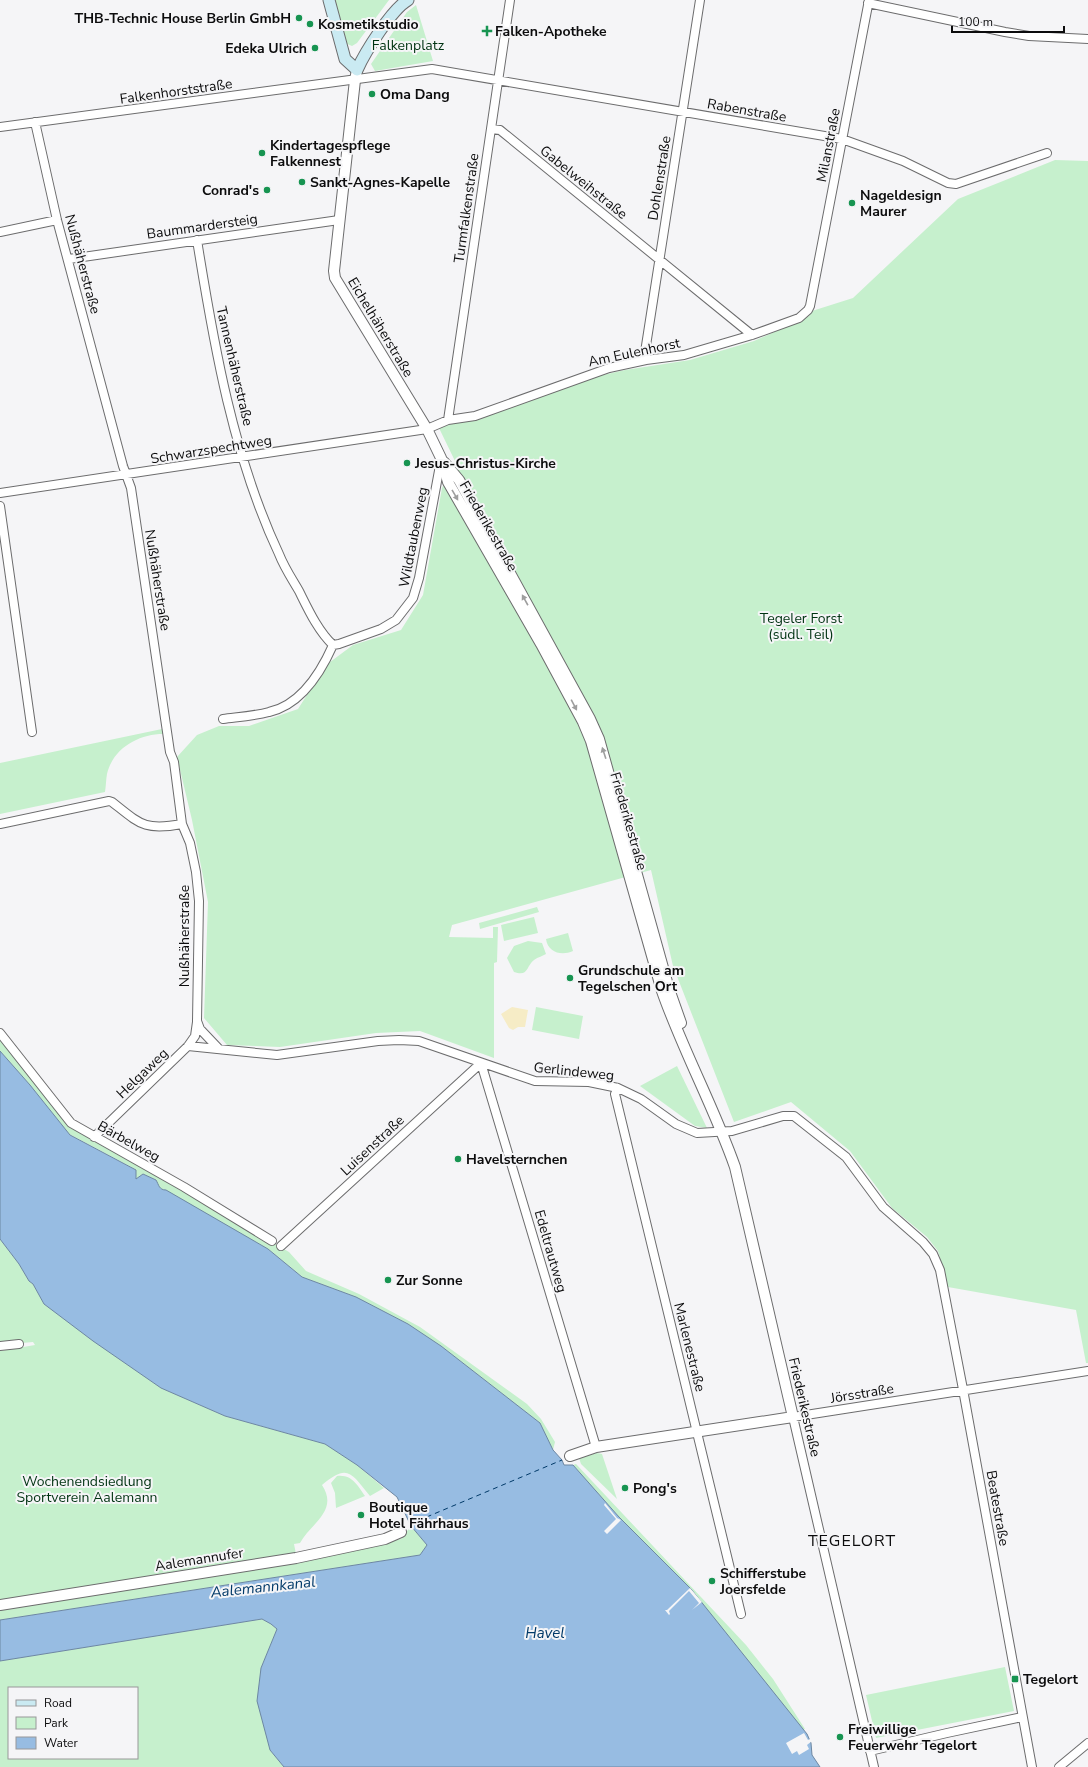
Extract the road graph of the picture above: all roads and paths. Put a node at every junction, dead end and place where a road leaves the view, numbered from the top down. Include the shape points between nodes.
1 (329, 0) edge
2 (510, 0) edge
3 (700, 0) edge
4 (405, 1) edge
5 (868, 2) edge
6 (1088, 39) edge
7 (356, 75) junction
8 (498, 80) junction
9 (682, 112) junction
10 (35, 122) junction
11 (0, 127) edge
12 (491, 129) junction
13 (842, 139) junction
14 (1047, 153) dead end
15 (57, 220) junction
16 (339, 220) junction
17 (0, 232) edge
18 (197, 240) junction
19 (69, 259) junction
20 (660, 261) junction
21 (812, 295) joint
22 (752, 335) junction
23 (646, 360) junction
24 (448, 420) junction
25 (427, 429) junction
26 (243, 457) junction
27 (441, 458) junction
28 (126, 475) junction
29 (0, 493) edge
30 (0, 506) edge
31 (333, 645) junction
32 (223, 719) dead end
33 (32, 732) dead end
34 (0, 824) edge
35 (182, 824) junction
36 (197, 1021) junction
37 (0, 1033) edge
38 (188, 1046) junction
39 (216, 1047) junction
40 (481, 1063) junction
41 (618, 1088) junction
42 (723, 1132) junction
43 (94, 1137) junction
44 (272, 1241) dead end
45 (281, 1246) dead end
46 (933, 1254) joint
47 (19, 1344) dead end
48 (0, 1346) edge
49 (1088, 1371) edge
50 (964, 1392) junction
51 (793, 1417) junction
52 (697, 1432) junction
53 (596, 1447) junction
54 (570, 1456) dead end
55 (401, 1532) dead end
56 (0, 1605) edge
57 (741, 1614) dead end
58 (1022, 1717) junction
59 (1088, 1743) edge
60 (870, 1751) junction
61 (874, 1767) edge
62 (1032, 1767) edge
63 (1058, 1767) edge

1 - 7 main road via 345,59
2 - 8 street, Turmfalkenstraße
3 - 9 street, Dohlenstraße
4 - 7 main road via 374,40 363,57
5 - 6 street via 1017,34
5 - 13 street, Milanstraße
7 - 8 street, Rabenstraße via 432,69
7 - 10 street, Falkenhorststraße
7 - 16 street, Eichelhäherstraße
8 - 9 street, Rabenstraße
8 - 12 street, Turmfalkenstraße
9 - 13 street, Rabenstraße
9 - 20 street, Dohlenstraße
10 - 11 street, Falkenhorststraße
10 - 15 street, Nußhäherstraße
12 - 20 street, Gabelweihstraße via 500,130
12 - 24 street, Turmfalkenstraße
13 - 14 street, Rabenstraße via 903,161 948,183 956,184
13 - 21 street, Milanstraße
15 - 17 street
15 - 19 street, Nußhäherstraße
16 - 18 street, Baummardersteig
16 - 25 street, Eichelhäherstraße via 334,271 336,278
18 - 19 street, Baummardersteig
18 - 26 street, Tannenhäherstraße via 218,361
19 - 28 street, Nußhäherstraße
20 - 22 street, Gabelweihstraße
20 - 23 street, Dohlenstraße via 644,352
21 - 22 street, Am Eulenhorst via 808,310 799,318
22 - 23 street, Am Eulenhorst via 684,355
23 - 24 street, Am Eulenhorst via 609,368 475,416
24 - 25 street, Am Eulenhorst
25 - 26 street, Schwarzspechtweg
25 - 27 street, Eichelhäherstraße
26 - 28 street, Schwarzspechtweg
26 - 31 street, Tannenhäherstraße via 279,554 310,613
27 - 31 street, Wildtaubenweg via 420,575 413,598 396,620 381,629
27 - 42 street, Friederikestraße via 459,480 599,739 691,1060
28 - 29 street, Schwarzspechtweg
28 - 35 street, Nußhäherstraße via 131,488
30 - 33 street
31 - 32 street via 323,667 310,684 287,704 269,712
34 - 35 street via 109,801 137,822 149,827
35 - 36 street, Nußhäherstraße via 192,851 200,901
36 - 38 street, Helgaweg via 195,1036
36 - 39 street via 200,1029
37 - 43 street, Bärbelweg via 70,1124
38 - 39 street, Gerlindeweg
38 - 43 street, Helgaweg
39 - 40 street, Gerlindeweg via 277,1055 399,1040 428,1043
40 - 41 street, Gerlindeweg via 535,1081 589,1082
40 - 45 street, Luisenstraße
40 - 53 street, Edeltrautweg
41 - 42 street, Gerlindeweg via 640,1099 682,1128 697,1133
41 - 52 street, Marlenestraße via 615,1094
42 - 46 street, Gerlindeweg via 783,1116 794,1116 846,1157 883,1207
42 - 51 street, Friederikestraße via 735,1167
43 - 44 street, Bärbelweg via 184,1187
46 - 50 street, Beatestraße via 944,1286
47 - 48 street
49 - 50 street, Jörsstraße
50 - 51 street, Jörsstraße
50 - 58 street, Beatestraße
51 - 52 street, Jörsstraße
51 - 60 street, Friederikestraße
52 - 53 street, Jörsstraße
52 - 57 street, Marlenestraße
53 - 54 street, Jörsstraße
55 - 56 street, Aalemannufer via 385,1539 296,1558
58 - 60 street
58 - 62 street, Beatestraße
59 - 63 street
60 - 61 street, Friederikestraße

